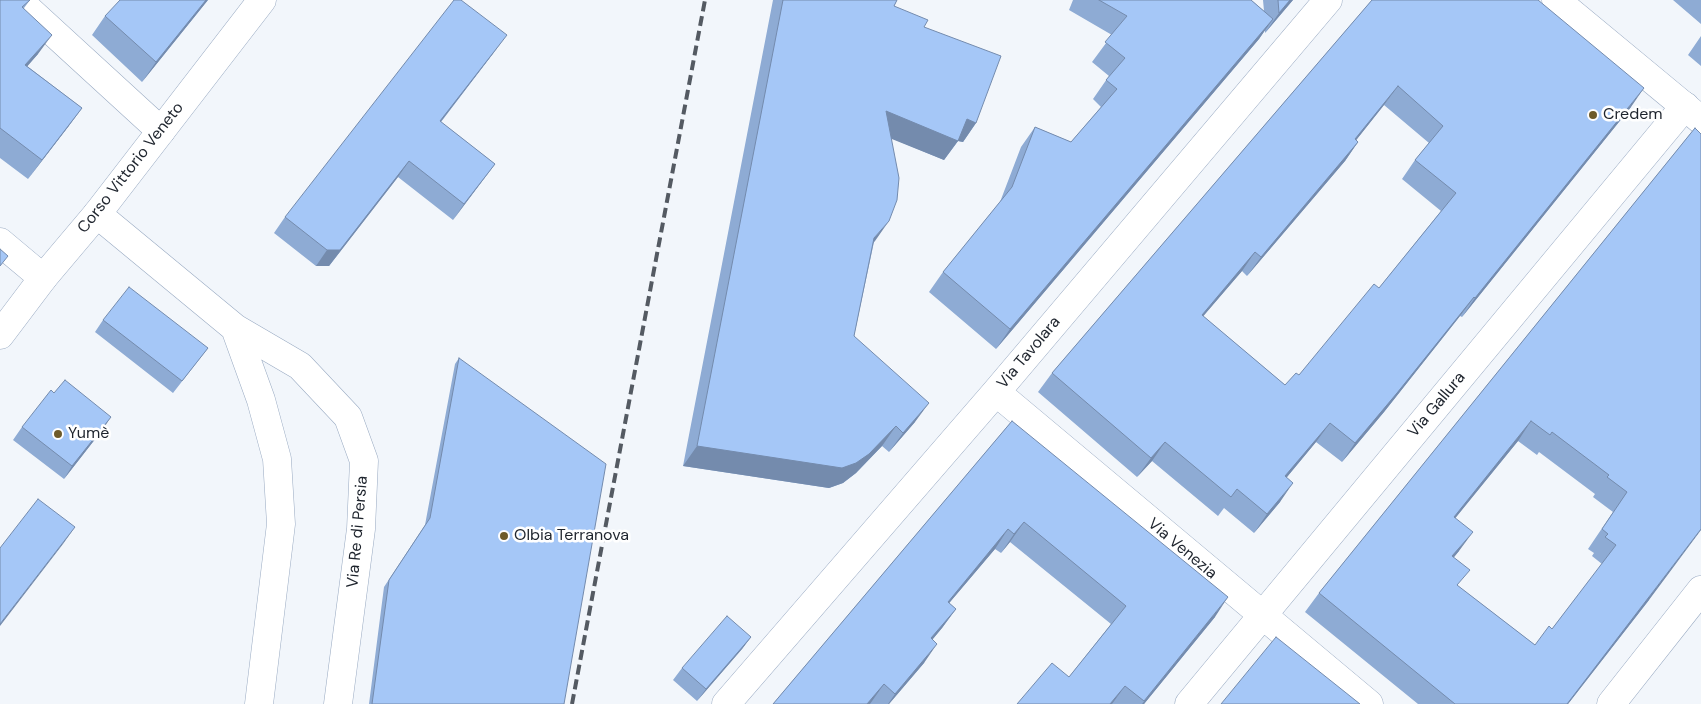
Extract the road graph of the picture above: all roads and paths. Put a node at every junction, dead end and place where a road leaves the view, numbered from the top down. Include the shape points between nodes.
1 (18, 0) edge
2 (262, 0) edge
3 (1328, 0) edge
4 (1556, 0) edge
5 (1693, 113) edge
6 (161, 131) junction
7 (97, 214) junction
8 (0, 242) edge
9 (43, 278) junction
10 (235, 328) junction
11 (0, 335) edge
12 (996, 392) junction
13 (1701, 590) edge
14 (1262, 616) junction
15 (259, 704) edge
16 (338, 704) edge
17 (726, 704) edge
18 (1189, 704) edge
19 (1369, 704) edge
20 (1611, 704) edge

1 - 6 street
2 - 6 street, Corso Vittorio Veneto
3 - 12 street, Via Tavolara
4 - 5 street
5 - 14 street, Via Gallura
6 - 7 street, Corso Vittorio Veneto
7 - 9 street, Corso Vittorio Veneto
7 - 10 street, Via Re di Persia
8 - 9 street
9 - 11 street, Corso Vittorio Veneto
10 - 15 street via 261,400 277,459 281,524
10 - 16 street, Via Re di Persia via 300,366 348,417 364,461 361,529
12 - 14 street, Via Venezia
12 - 17 street, Via Tavolara
13 - 20 street
14 - 18 street, Via Gallura
14 - 19 street, Via Venezia

